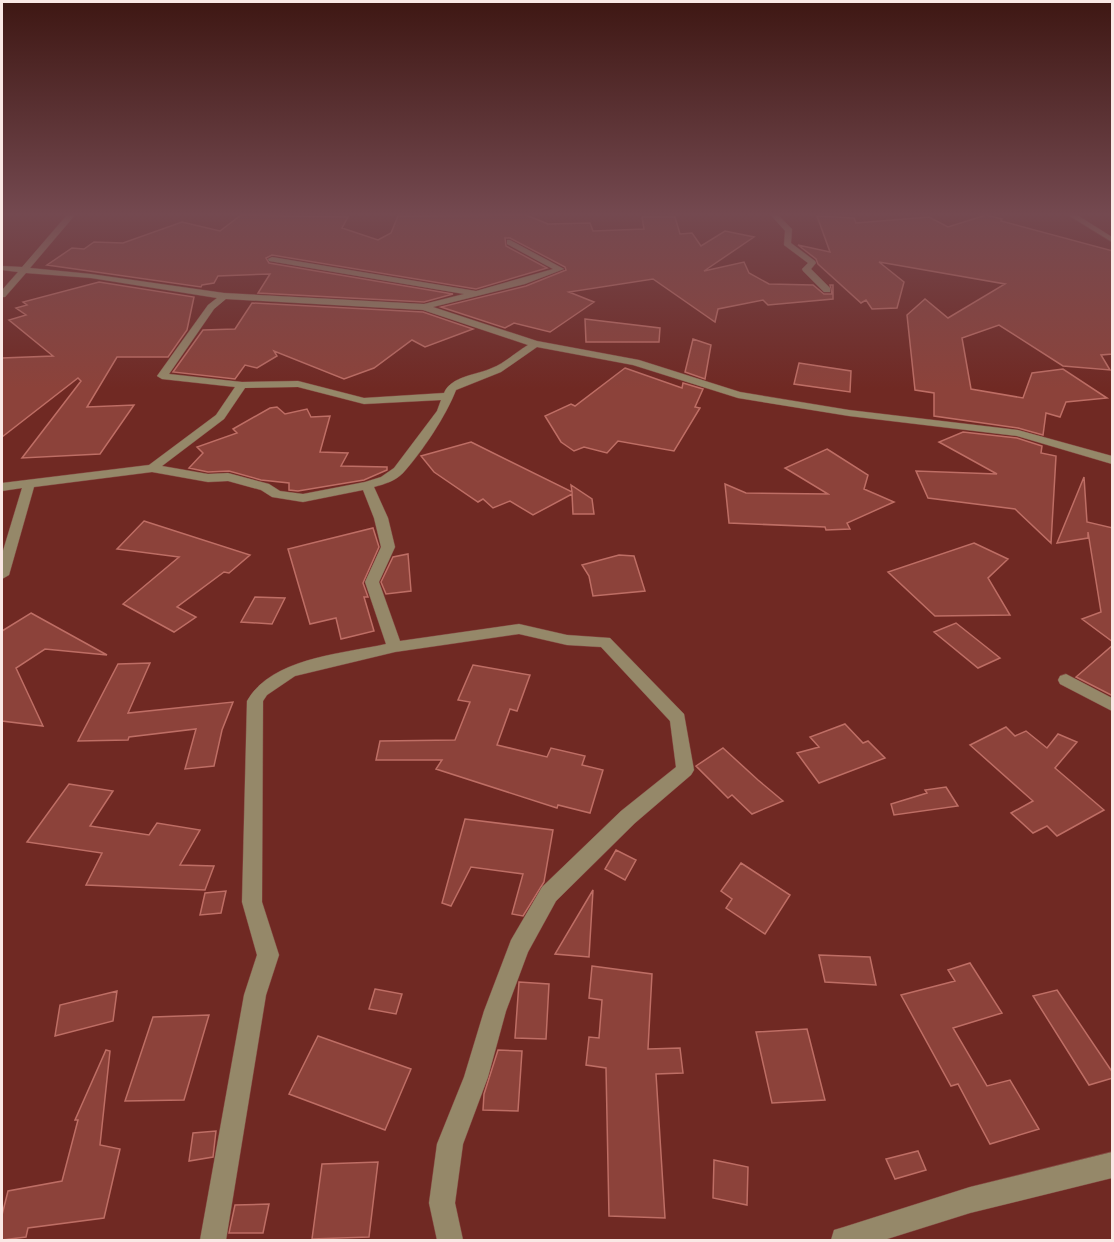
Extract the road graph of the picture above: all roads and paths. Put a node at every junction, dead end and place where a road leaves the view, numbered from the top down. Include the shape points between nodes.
1 (20, 273) edge
2 (59, 273) edge
3 (355, 273) edge
4 (547, 273) edge
5 (810, 273) edge
6 (827, 290) dead end
7 (473, 293) junction
8 (2, 295) edge
9 (224, 296) junction
10 (424, 307) junction
11 (535, 344) junction
12 (242, 385) junction
13 (448, 396) junction
14 (1113, 460) edge
15 (152, 468) junction
16 (29, 484) junction
17 (367, 485) junction
18 (2, 487) edge
19 (2, 575) edge
20 (395, 647) junction
21 (1066, 680) dead end
22 (1113, 705) edge
23 (1113, 1165) edge
24 (213, 1240) edge
25 (450, 1240) edge
26 (844, 1240) edge

1 - 8 street
2 - 9 street
3 - 7 street
4 - 7 street
5 - 6 street
7 - 10 street
9 - 10 street
9 - 12 street via 211,307 162,376
10 - 11 street
11 - 13 street via 498,370 451,388
11 - 14 street via 634,362 738,395 1018,433
12 - 13 street via 298,384 364,401
12 - 15 street via 220,417
13 - 17 street via 398,471
15 - 16 street
15 - 17 street via 208,478 228,477 265,487 276,495 303,498
16 - 18 street
16 - 19 street
17 - 20 street via 388,547 372,582
20 - 24 street via 290,671 261,691 255,701 252,902 268,955 255,995
20 - 25 street via 519,629 567,640 605,642 678,719 685,770 549,894 519,947 450,1144 442,1203
21 - 22 street
23 - 26 street via 970,1200

